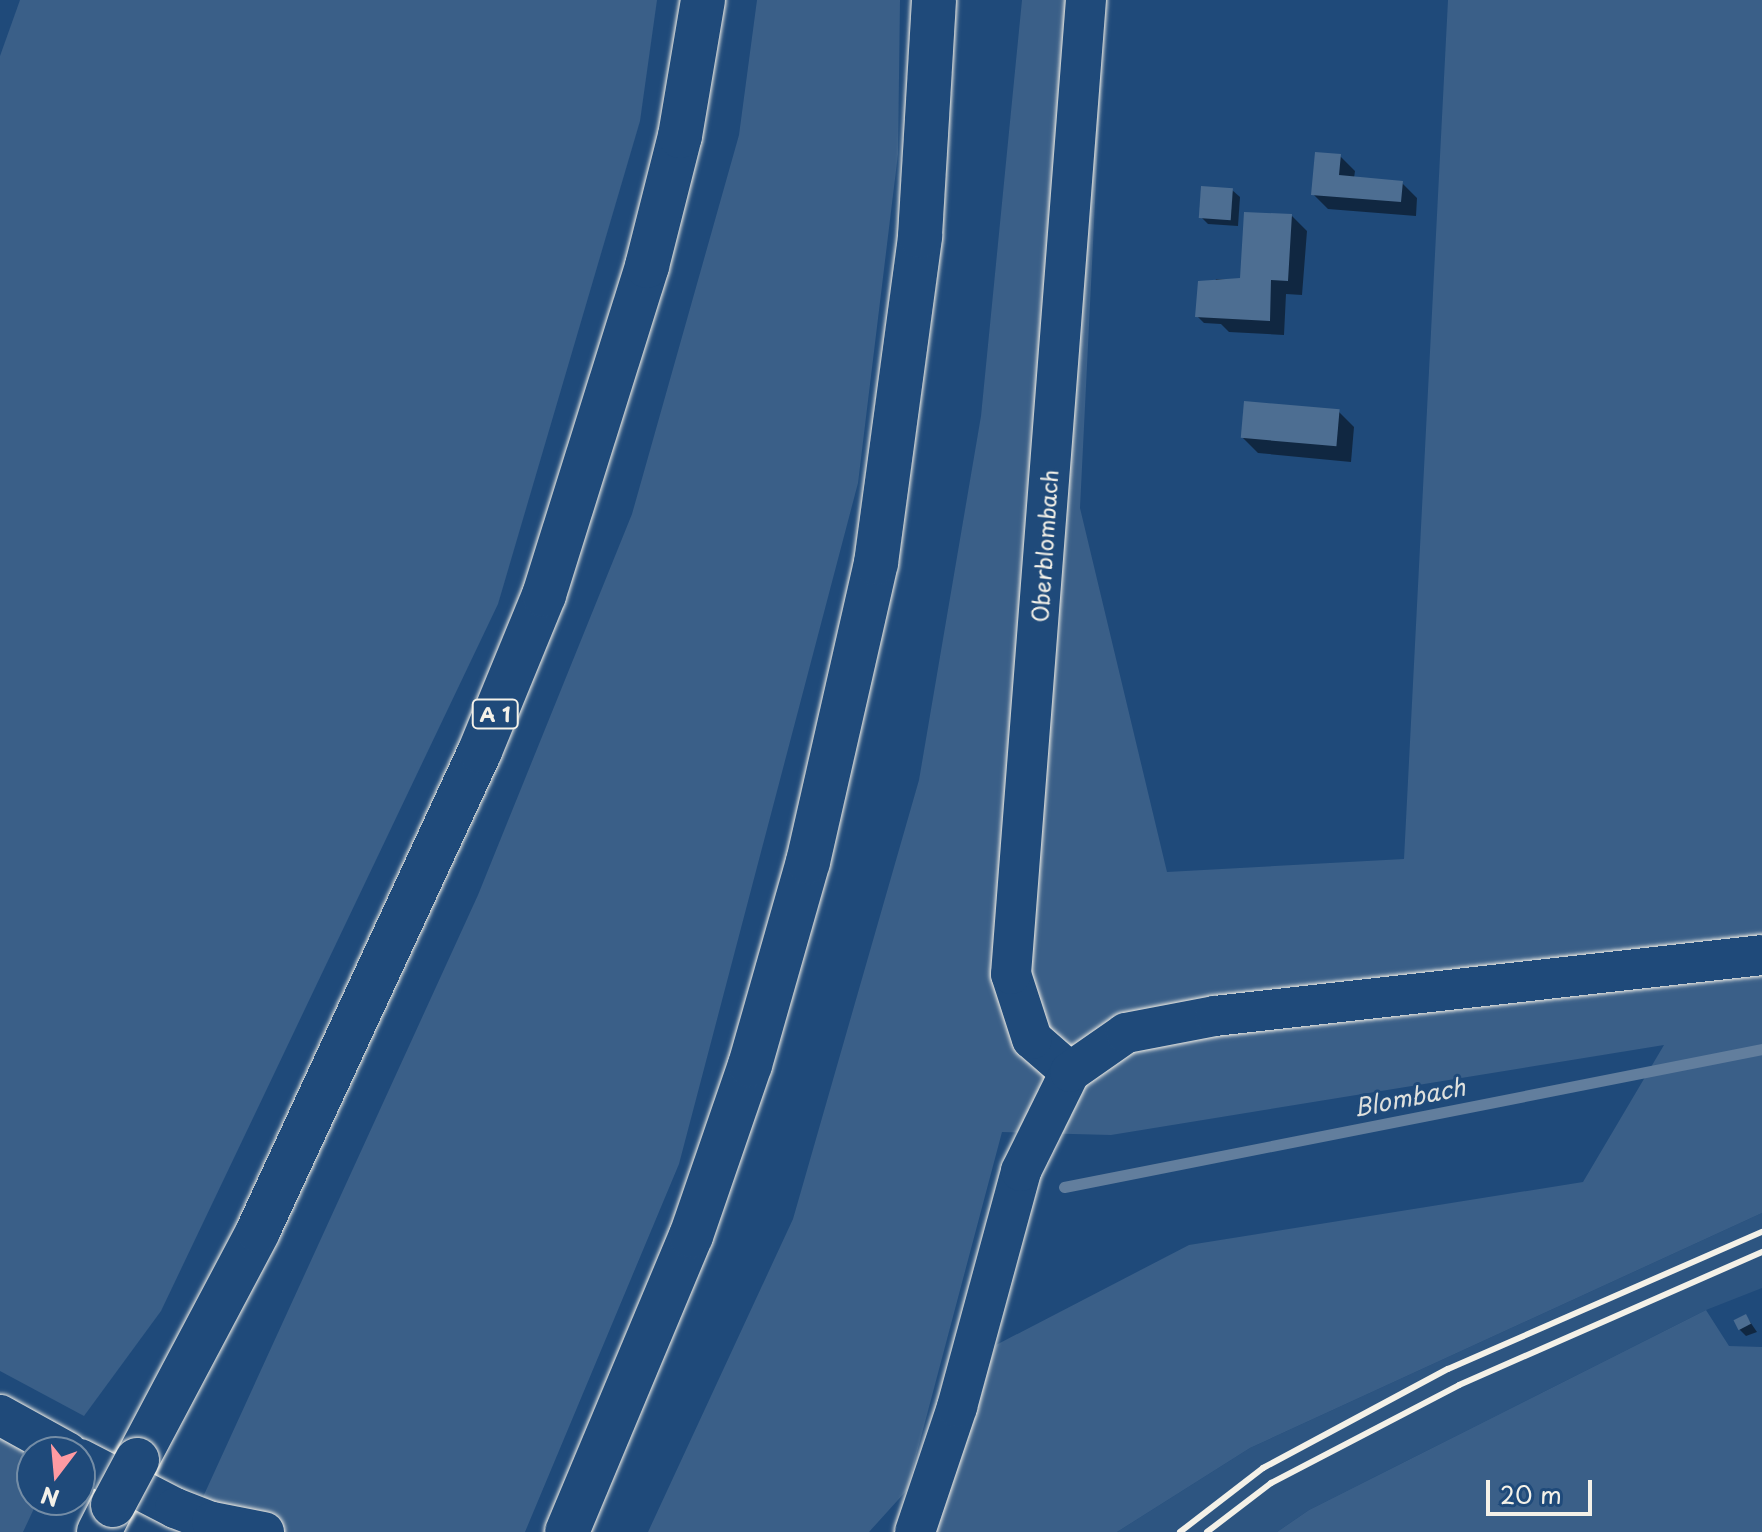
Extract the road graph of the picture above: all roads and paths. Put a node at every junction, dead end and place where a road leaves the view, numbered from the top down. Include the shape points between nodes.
1 (703, 0) edge
2 (934, 0) edge
3 (1086, 0) edge
4 (1762, 955) edge
5 (1070, 1072) junction
6 (0, 1415) edge
7 (38, 1436) edge
8 (96, 1467) edge
9 (106, 1519) edge
10 (917, 1530) edge
11 (264, 1532) edge
12 (567, 1532) edge

1 - 9 highway, A 1, bridge via 680,136 647,266 544,595 474,764 264,1218
2 - 12 highway via 920,236 903,378 876,563 815,833 750,1065 691,1236
3 - 5 street, Oberblombach via 1011,974 1032,1039
4 - 5 street via 1215,1016 1126,1033
5 - 10 street via 1021,1171
6 - 7 street
8 - 11 street via 175,1508

